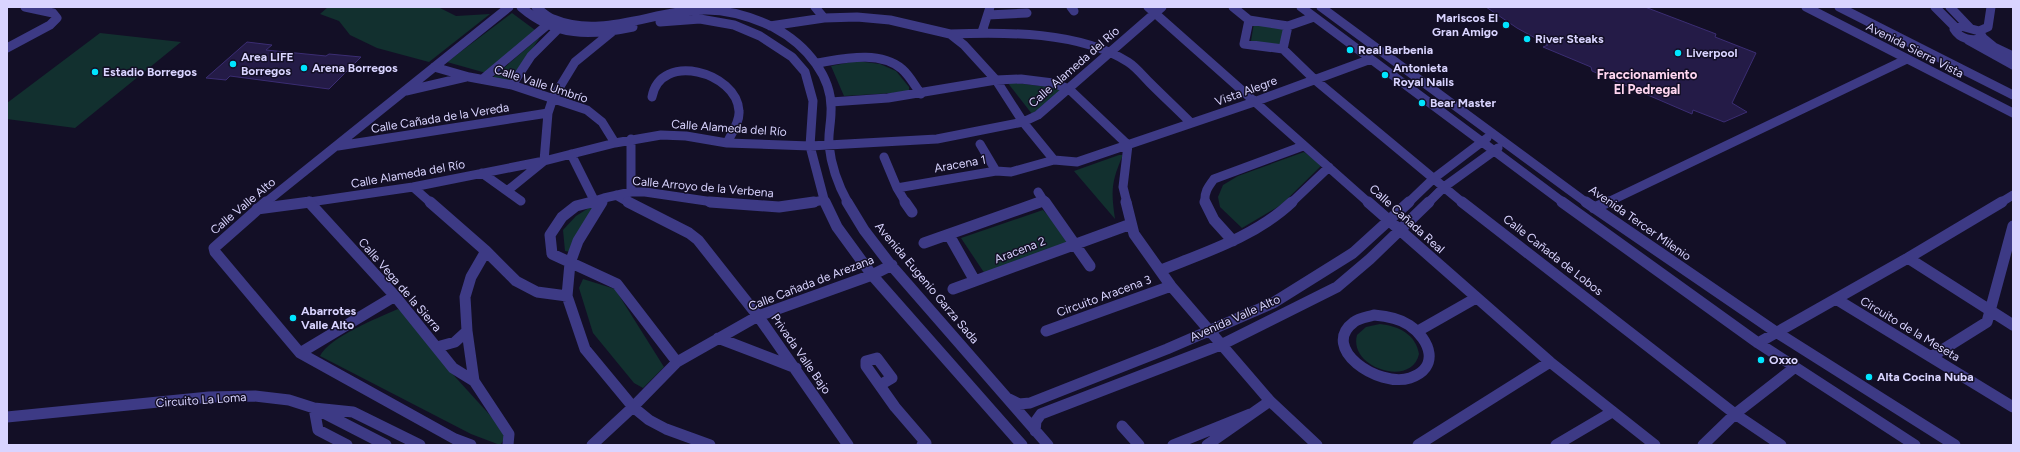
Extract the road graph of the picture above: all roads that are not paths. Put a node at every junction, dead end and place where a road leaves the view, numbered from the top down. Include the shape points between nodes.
1 (25, 7) edge
2 (509, 7) edge
3 (520, 7) edge
4 (536, 7) edge
5 (815, 7) edge
6 (1233, 7) edge
7 (1302, 7) edge
8 (1321, 7) edge
9 (1806, 7) edge
10 (1839, 7) edge
11 (1935, 7) edge
12 (1950, 7) edge
13 (1992, 7) edge
14 (1155, 9) edge
15 (989, 11) edge
16 (1027, 13) dead end
17 (1314, 17) junction
18 (824, 18) junction
19 (1249, 20) junction
20 (622, 23) junction
21 (546, 26) junction
22 (770, 26) junction
23 (1288, 26) junction
24 (1955, 27) junction
25 (1970, 28) junction
26 (557, 30) junction
27 (612, 32) junction
28 (982, 32) junction
29 (950, 34) junction
30 (1981, 35) junction
31 (1964, 38) junction
32 (7, 48) edge
33 (1283, 49) junction
34 (1110, 52) junction
35 (2013, 56) edge
36 (1371, 59) junction
37 (1907, 59) junction
38 (816, 63) junction
39 (2013, 65) edge
40 (434, 67) junction
41 (469, 77) junction
42 (484, 78) junction
43 (1314, 79) junction
44 (996, 80) junction
45 (512, 85) junction
46 (1069, 89) junction
47 (404, 91) junction
48 (921, 94) junction
49 (2013, 95) edge
50 (553, 98) junction
51 (652, 98) dead end
52 (831, 102) junction
53 (1254, 102) junction
54 (548, 113) junction
55 (2013, 113) edge
56 (1023, 122) junction
57 (1191, 123) junction
58 (1494, 134) junction
59 (631, 139) junction
60 (1482, 142) junction
61 (1505, 142) junction
62 (615, 143) junction
63 (727, 143) junction
64 (980, 144) dead end
65 (829, 145) junction
66 (1128, 145) junction
67 (336, 146) junction
68 (810, 146) junction
69 (1303, 146) junction
70 (1494, 151) junction
71 (571, 154) junction
72 (884, 157) dead end
73 (1054, 160) junction
74 (544, 162) junction
75 (1330, 167) junction
76 (996, 170) junction
77 (482, 173) junction
78 (1433, 179) junction
79 (413, 187) junction
80 (1444, 187) junction
81 (897, 188) junction
82 (507, 191) junction
83 (630, 192) junction
84 (616, 194) junction
85 (2013, 195) edge
86 (599, 199) junction
87 (824, 200) junction
88 (521, 201) dead end
89 (309, 202) junction
90 (1594, 208) junction
91 (258, 209) junction
92 (912, 212) dead end
93 (1388, 219) junction
94 (1131, 224) junction
95 (1619, 226) junction
96 (2013, 226) edge
97 (1400, 230) junction
98 (1606, 234) junction
99 (949, 235) junction
100 (1233, 241) junction
101 (924, 243) dead end
102 (1074, 244) junction
103 (486, 251) junction
104 (1908, 258) junction
105 (570, 263) junction
106 (892, 265) junction
107 (1090, 266) dead end
108 (1161, 270) junction
109 (872, 275) junction
110 (975, 281) junction
111 (1172, 286) junction
112 (953, 289) dead end
113 (395, 296) junction
114 (567, 296) junction
115 (1476, 298) junction
116 (1836, 299) junction
117 (1990, 310) junction
118 (758, 316) junction
119 (2013, 325) edge
120 (1210, 330) junction
121 (467, 331) junction
122 (1046, 331) dead end
123 (1418, 331) junction
124 (1776, 332) junction
125 (718, 338) junction
126 (1758, 343) junction
127 (1223, 344) junction
128 (437, 347) junction
129 (300, 353) junction
130 (1931, 358) junction
131 (677, 362) junction
132 (1550, 362) junction
133 (796, 368) junction
134 (1794, 368) junction
135 (474, 381) junction
136 (880, 386) dead end
137 (1006, 397) junction
138 (1270, 401) junction
139 (633, 407) junction
140 (2013, 407) edge
141 (314, 408) junction
142 (1612, 412) junction
143 (1250, 414) junction
144 (1735, 414) junction
145 (7, 417) edge
146 (1122, 426) dead end
147 (1035, 431) junction
148 (924, 444) edge
149 (347, 445) edge
150 (386, 445) edge
151 (420, 445) edge
152 (471, 445) edge
153 (508, 445) edge
154 (592, 445) edge
155 (710, 445) edge
156 (848, 445) edge
157 (1022, 445) edge
158 (1048, 445) edge
159 (1139, 445) edge
160 (1173, 445) edge
161 (1207, 445) edge
162 (1317, 445) edge
163 (1418, 445) edge
164 (1556, 445) edge
165 (1655, 445) edge
166 (1704, 445) edge
167 (1781, 445) edge
168 (1915, 445) edge
169 (1955, 445) edge

1 - 32 street via 53,13 56,18 50,25
2 - 40 street, Calle Valle Alto
3 - 21 street via 534,20
4 - 20 street, Avenida Eugenio Garza Sada via 544,16 556,22 595,26
5 - 18 street
6 - 19 street
7 - 17 street
8 - 58 street, Avenida Tercer Milenio
9 - 37 street, Avenida Sierra Vista
10 - 49 street, Avenida Sierra Vista
11 - 24 street
12 - 25 street
13 - 30 street via 1988,27
14 - 34 street, Calle Alameda del Río
14 - 53 street, Calle Cañada Real
15 - 16 street
15 - 28 street
17 - 23 street
17 - 36 street
18 - 22 street
18 - 29 street via 890,20
19 - 23 street
19 - 33 street via 1244,44
20 - 22 street, Avenida Eugenio Garza Sada via 678,12 708,10 734,13
20 - 27 street
21 - 26 street
21 - 42 street
22 - 38 street, Avenida Eugenio Garza Sada via 800,46
23 - 33 street
24 - 25 street
24 - 31 street via 1956,34
25 - 30 street
26 - 27 street
26 - 45 street via 531,56
27 - 50 street via 575,62
27 - 68 street via 668,20 700,19 734,25 760,36 792,57 805,72 813,101
28 - 29 street
28 - 34 street via 1071,42
29 - 44 street via 964,45
30 - 31 street via 1974,40
30 - 35 street via 1994,47
31 - 39 street
33 - 43 street, Calle Cañada de Lobos
34 - 46 street, Calle Alameda del Río
34 - 57 street via 1129,62
36 - 43 street, Vista Alegre
36 - 60 street
37 - 55 street, Avenida Sierra Vista
37 - 90 street
38 - 48 street via 863,58 888,62 900,68
38 - 52 street, Avenida Eugenio Garza Sada via 823,74
40 - 41 street, Calle Valle Umbrío
40 - 47 street, Calle Valle Alto
41 - 42 street, Calle Valle Umbrío
41 - 47 street, Calle Valle Umbrío
42 - 45 street, Calle Valle Umbrío
43 - 53 street, Vista Alegre
43 - 78 street, Calle Cañada de Lobos
44 - 46 street via 1021,79 1053,83
44 - 48 street
44 - 56 street
45 - 50 street, Calle Valle Umbrío
46 - 56 street, Calle Alameda del Río via 1038,116
46 - 66 street
47 - 67 street, Calle Valle Alto
48 - 52 street
50 - 54 street
50 - 62 street, Calle Valle Umbrío via 587,110 602,122
51 - 63 street via 652,89 659,79 686,71 704,72 735,96 739,112
52 - 65 street, Avenida Eugenio Garza Sada
53 - 57 street, Vista Alegre
53 - 69 street, Calle Cañada Real
54 - 67 street, Calle Cañada de la Vereda
54 - 74 street
56 - 65 street, Calle Alameda del Río via 937,139
56 - 73 street
57 - 66 street, Vista Alegre
58 - 60 street, Avenida Valle Alto
58 - 61 street, Avenida Tercer Milenio
59 - 62 street, Calle Alameda del Río
59 - 63 street, Calle Alameda del Río via 661,135 686,136
59 - 83 street
60 - 70 street
60 - 78 street, Avenida Valle Alto
61 - 70 street, Avenida Valle Alto
61 - 90 street, Avenida Tercer Milenio
62 - 71 street, Calle Alameda del Río
63 - 68 street, Calle Alameda del Río
64 - 76 street, Aracena 1
65 - 68 street, Calle Alameda del Río
65 - 106 street, Avenida Eugenio Garza Sada via 837,179 852,210
66 - 73 street, Vista Alegre via 1077,162
66 - 94 street via 1123,187
67 - 91 street, Calle Valle Alto
68 - 87 street
69 - 75 street, Calle Cañada Real
69 - 100 street via 1214,179 1206,186 1204,198 1208,211
70 - 80 street, Avenida Valle Alto
70 - 98 street
71 - 74 street, Calle Alameda del Río
71 - 86 street
72 - 81 street
73 - 76 street via 1011,172
74 - 77 street, Calle Alameda del Río
74 - 82 street
75 - 93 street, Calle Cañada Real
75 - 100 street via 1281,212
76 - 81 street, Aracena 1
77 - 79 street, Calle Alameda del Río
77 - 82 street
78 - 80 street, Calle Cañada de Lobos
78 - 93 street, Avenida Valle Alto
79 - 89 street, Calle Alameda del Río
79 - 103 street
80 - 97 street, Avenida Valle Alto
80 - 144 street, Calle Cañada de Lobos
81 - 92 street
82 - 88 street
83 - 84 street, Calle Arroyo de la Verbena
83 - 87 street, Calle Arroyo de la Verbena via 778,207
84 - 86 street, Calle Arroyo de la Verbena
84 - 118 street, Privada Valle Bajo via 698,240
85 - 104 street, Circuito de la Meseta
86 - 105 street
86 - 105 street, Calle Arroyo de la Verbena via 576,206 562,217 550,235 552,254
87 - 109 street via 837,227
89 - 91 street, Calle Alameda del Río
89 - 113 street, Calle Vega de la Sierra
90 - 95 street, Avenida Tercer Milenio
91 - 129 street, Calle Valle Alto via 217,244 215,252
93 - 97 street, Calle Cañada Real
93 - 120 street, Avenida Valle Alto via 1354,253 1273,303
94 - 102 street, Aracena 2
94 - 108 street via 1134,234
95 - 98 street
95 - 124 street, Avenida Tercer Milenio
96 - 117 street
97 - 115 street, Calle Cañada Real
97 - 127 street, Avenida Valle Alto via 1337,287
98 - 126 street
99 - 101 street
99 - 102 street via 1041,196
99 - 110 street
100 - 108 street
102 - 107 street
102 - 110 street, Aracena 2
103 - 114 street via 516,281 538,292
103 - 121 street via 471,277 465,297
104 - 116 street, Circuito de la Meseta
104 - 117 street
105 - 114 street
105 - 131 street, Calle Arroyo de la Verbena via 617,284
106 - 109 street, Calle Cañada de Arezana
106 - 137 street, Avenida Eugenio Garza Sada
108 - 111 street
109 - 118 street, Calle Cañada de Arezana
109 - 157 street
110 - 112 street, Aracena 2
111 - 120 street
111 - 122 street, Circuito Aracena 3
113 - 128 street, Calle Vega de la Sierra
113 - 129 street
114 - 139 street via 585,349
115 - 123 street
115 - 132 street, Calle Cañada Real
116 - 124 street, Circuito de la Meseta
116 - 130 street, Circuito de la Meseta
117 - 119 street
117 - 130 street via 1987,322
118 - 125 street, Calle Cañada de Arezana
118 - 133 street, Privada Valle Bajo
120 - 127 street
120 - 137 street, Avenida Valle Alto via 1030,403 1019,404
121 - 128 street via 455,342
121 - 135 street
123 - 123 street via 1396,319 1380,315 1364,316 1346,328 1343,343 1350,358 1363,370 1385,379 1404,380 1421,373 1428,365 1430,353
124 - 126 street, Circuito de la Meseta
124 - 169 street, Avenida Tercer Milenio
125 - 131 street, Calle Cañada de Arezana
125 - 133 street
126 - 134 street
127 - 138 street
127 - 147 street, Avenida Valle Alto via 1041,414 1036,421
128 - 135 street, Calle Vega de la Sierra via 453,368
129 - 152 street, Calle Valle Alto
130 - 140 street, Circuito de la Meseta
131 - 139 street, Calle Cañada de Arezana
132 - 142 street, Calle Cañada Real
132 - 163 street
133 - 156 street, Privada Valle Bajo
134 - 144 street
134 - 168 street
135 - 153 street via 509,434
136 - 148 street
137 - 147 street, Avenida Eugenio Garza Sada
138 - 143 street
138 - 162 street
139 - 154 street, Calle Cañada de Arezana
139 - 155 street via 666,429
141 - 145 street, Circuito La Loma via 289,400 255,396 209,397
141 - 149 street via 318,430
141 - 150 street, Circuito La Loma
141 - 151 street via 353,412
142 - 164 street
142 - 165 street, Calle Cañada Real
143 - 160 street
143 - 161 street
144 - 166 street
144 - 167 street, Calle Cañada de Lobos
146 - 159 street
147 - 158 street, Avenida Eugenio Garza Sada

